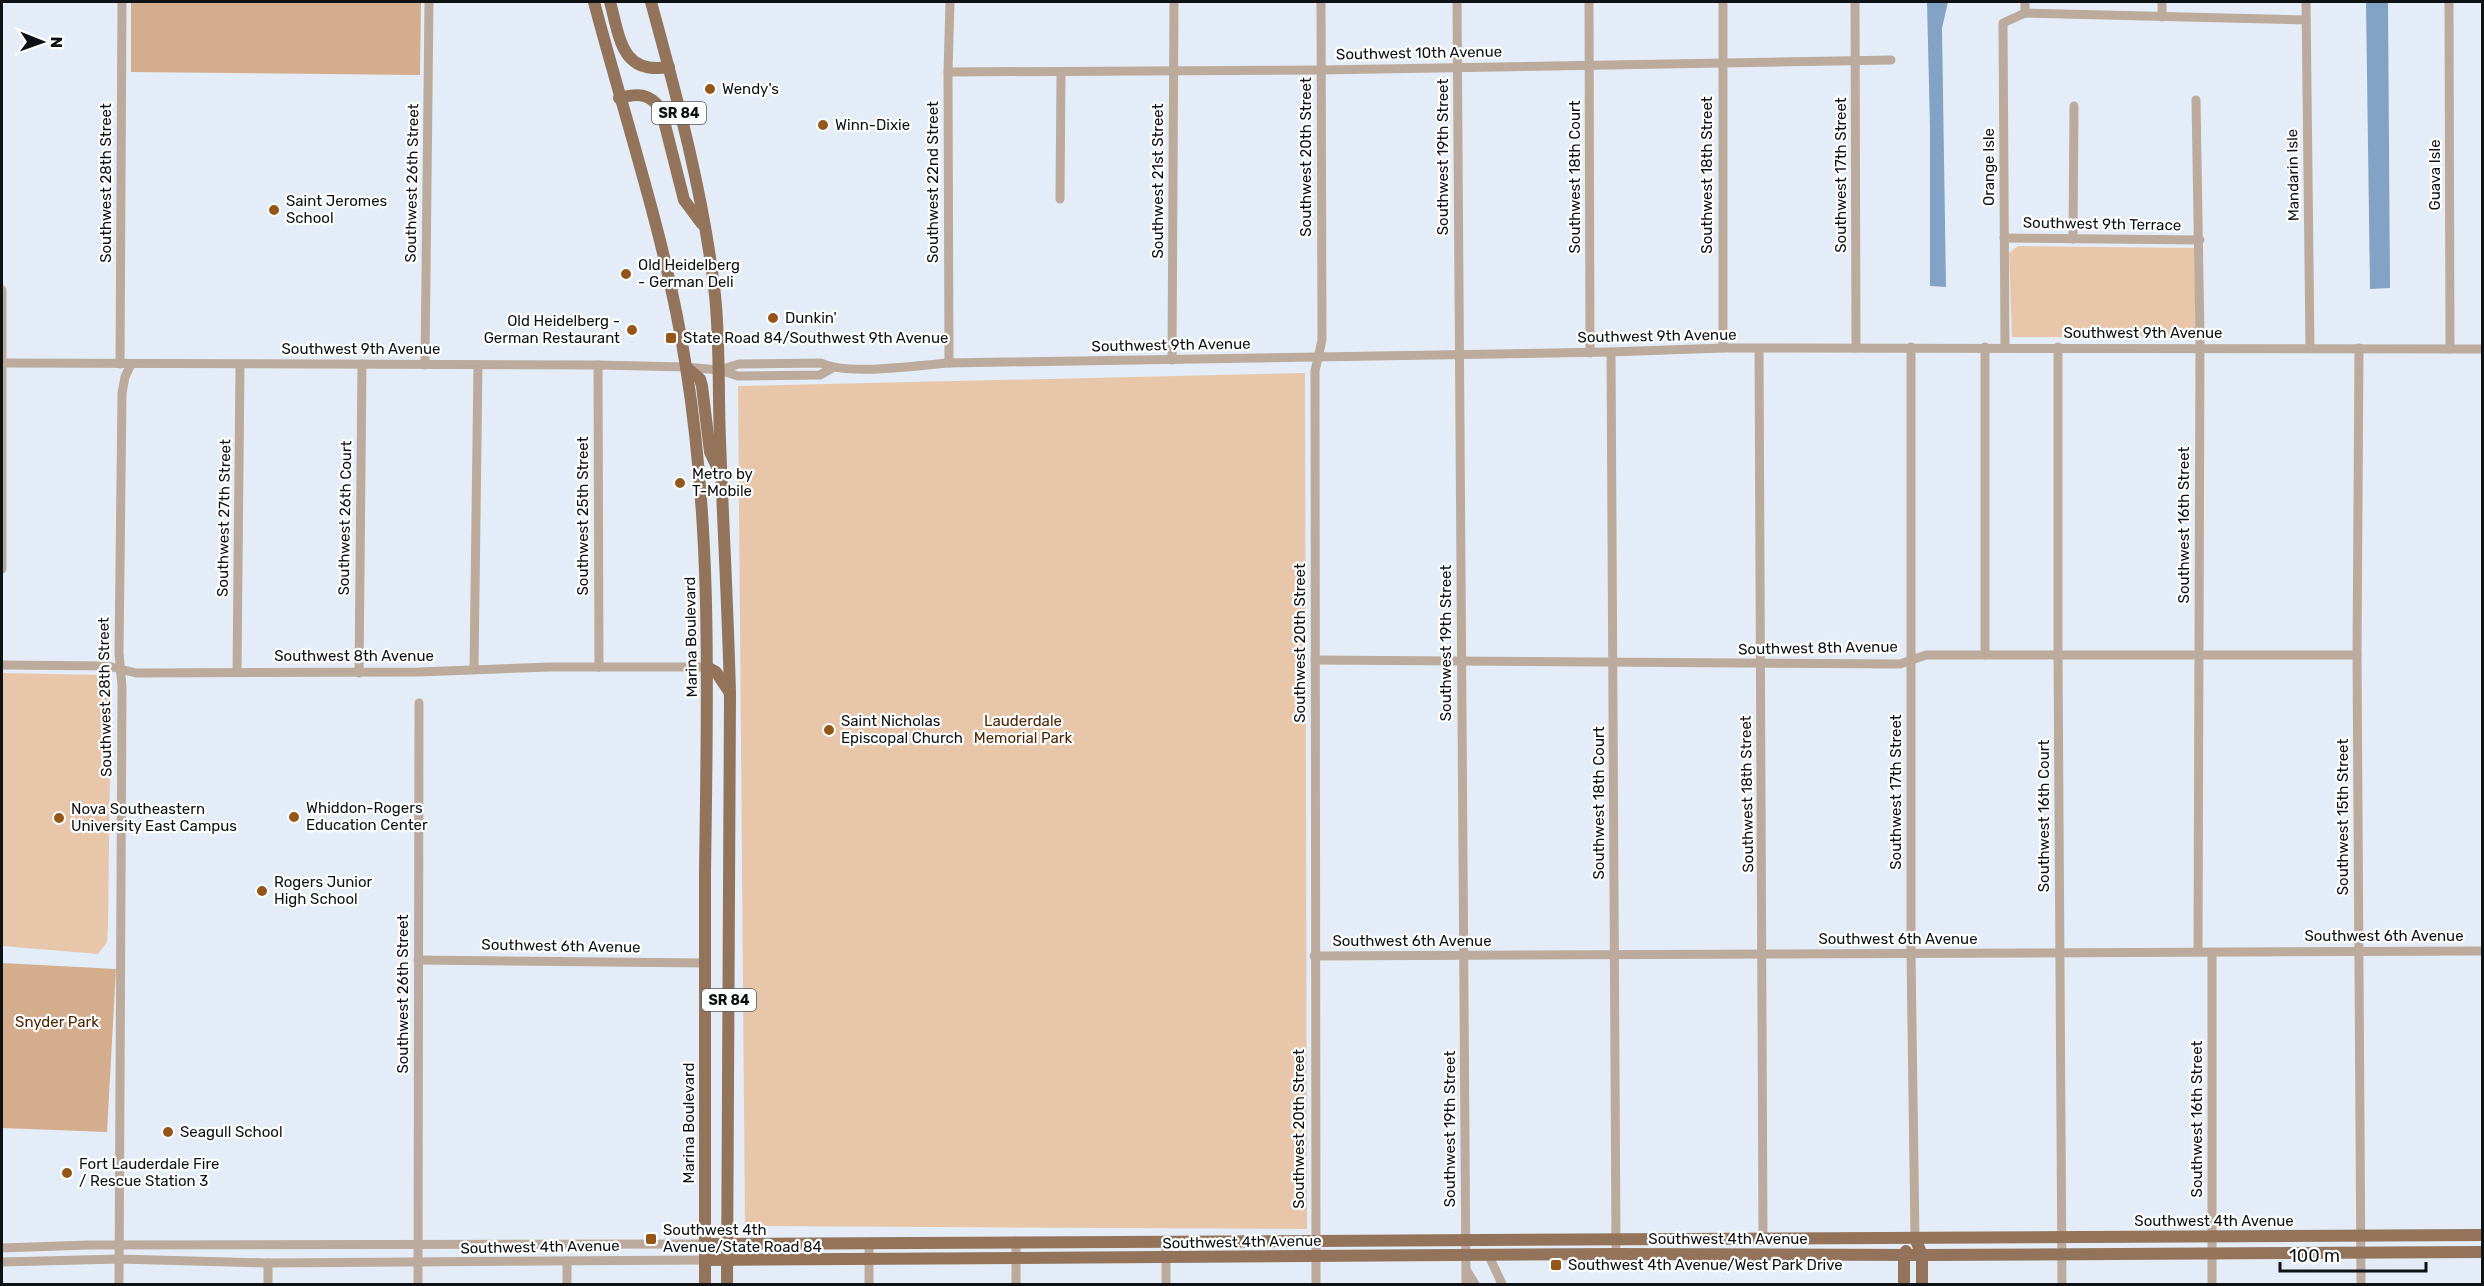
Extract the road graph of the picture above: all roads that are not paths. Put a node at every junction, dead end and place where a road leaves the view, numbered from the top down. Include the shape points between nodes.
1 (122, 2) edge
2 (429, 2) edge
3 (594, 2) edge
4 (610, 2) edge
5 (651, 2) edge
6 (950, 2) edge
7 (1174, 2) edge
8 (1321, 2) edge
9 (1457, 2) edge
10 (1589, 2) edge
11 (1723, 2) edge
12 (1856, 2) edge
13 (2025, 2) edge
14 (2162, 2) edge
15 (2306, 2) edge
16 (2449, 2) edge
17 (2025, 13) junction
18 (2162, 17) junction
19 (2306, 20) junction
20 (1856, 60) junction
21 (1891, 60) dead end
22 (1722, 62) junction
23 (1589, 64) junction
24 (669, 67) junction
25 (1458, 68) junction
26 (1321, 70) junction
27 (1174, 71) junction
28 (948, 72) junction
29 (1060, 72) junction
30 (619, 98) junction
31 (2196, 100) dead end
32 (2074, 106) dead end
33 (1060, 199) dead end
34 (703, 225) junction
35 (2004, 238) junction
36 (2073, 239) junction
37 (2200, 240) junction
38 (2, 290) edge
39 (1911, 347) junction
40 (1985, 347) junction
41 (2005, 347) junction
42 (2058, 347) junction
43 (1723, 348) junction
44 (1856, 348) junction
45 (2200, 348) junction
46 (2310, 348) junction
47 (2359, 348) junction
48 (1759, 349) junction
49 (2450, 349) junction
50 (2482, 349) edge
51 (1611, 352) junction
52 (1590, 353) junction
53 (1459, 354) junction
54 (1318, 358) junction
55 (1173, 360) junction
56 (2, 363) edge
57 (240, 363) junction
58 (949, 363) junction
59 (120, 364) junction
60 (131, 364) junction
61 (362, 364) junction
62 (425, 364) junction
63 (478, 365) junction
64 (598, 365) junction
65 (686, 367) junction
66 (719, 370) junction
67 (721, 475) junction
68 (2, 569) edge
69 (2058, 654) junction
70 (1985, 655) junction
71 (2198, 655) junction
72 (2357, 655) junction
73 (1315, 660) junction
74 (1461, 660) junction
75 (1911, 660) junction
76 (1613, 663) junction
77 (1760, 664) junction
78 (2, 665) edge
79 (599, 667) junction
80 (707, 667) junction
81 (474, 669) junction
82 (121, 670) junction
83 (237, 672) junction
84 (358, 673) junction
85 (730, 694) junction
86 (419, 703) dead end
87 (2198, 951) junction
88 (2359, 951) junction
89 (2482, 951) edge
90 (2212, 952) junction
91 (1763, 954) junction
92 (1911, 954) junction
93 (2060, 954) junction
94 (1464, 955) junction
95 (1314, 956) junction
96 (1614, 956) junction
97 (418, 960) junction
98 (704, 963) junction
99 (2361, 1235) junction
100 (2482, 1235) edge
101 (2212, 1236) junction
102 (2062, 1237) junction
103 (1763, 1238) junction
104 (1915, 1238) junction
105 (1466, 1239) junction
106 (1616, 1239) junction
107 (1166, 1240) junction
108 (1315, 1240) junction
109 (1016, 1241) junction
110 (869, 1242) junction
111 (705, 1244) junction
112 (728, 1244) junction
113 (119, 1245) junction
114 (418, 1246) junction
115 (2, 1248) edge
116 (2482, 1252) edge
117 (2361, 1253) junction
118 (1616, 1254) junction
119 (2062, 1254) junction
120 (2211, 1254) junction
121 (1904, 1255) junction
122 (1922, 1255) junction
123 (1316, 1256) junction
124 (1489, 1256) junction
125 (1016, 1258) junction
126 (1166, 1258) junction
127 (119, 1259) junction
128 (869, 1259) junction
129 (705, 1260) junction
130 (728, 1260) junction
131 (567, 1261) junction
132 (2, 1262) edge
133 (268, 1263) junction
134 (418, 1263) junction
135 (1466, 1263) junction
136 (119, 1284) edge
137 (268, 1284) edge
138 (418, 1284) edge
139 (567, 1284) edge
140 (705, 1284) edge
141 (728, 1284) edge
142 (870, 1284) edge
143 (1016, 1284) edge
144 (1166, 1284) edge
145 (1316, 1284) edge
146 (1469, 1284) edge
147 (1502, 1284) edge
148 (1904, 1284) edge
149 (1922, 1284) edge
150 (2062, 1284) edge
151 (2212, 1284) edge
152 (2361, 1284) edge

1 - 59 street, Southwest 28th Street
2 - 62 street, Southwest 26th Street
3 - 30 main road, Marina Boulevard / SR 84
4 - 24 main road via 623,48 633,62 653,70
5 - 24 main road, SR 84
6 - 28 street, Southwest 22nd Street
7 - 27 street, Southwest 21st Street
8 - 26 street, Southwest 20th Street
9 - 25 street, Southwest 19th Street
10 - 23 street, Southwest 18th Court
11 - 22 street, Southwest 18th Street
12 - 20 street, Southwest 17th Street
13 - 17 street
14 - 18 street
15 - 19 street, Mandarin Isle
16 - 49 street, Guava Isle
17 - 18 street
17 - 35 street, Orange Isle via 2003,23
18 - 19 street
19 - 46 street, Mandarin Isle
20 - 21 street, Southwest 10th Avenue
20 - 22 street, Southwest 10th Avenue
20 - 44 street, Southwest 17th Street
22 - 23 street, Southwest 10th Avenue
22 - 43 street, Southwest 18th Street
23 - 25 street, Southwest 10th Avenue
23 - 52 street, Southwest 18th Court
24 - 34 main road, SR 84
25 - 26 street, Southwest 10th Avenue
25 - 53 street, Southwest 19th Street
26 - 27 street, Southwest 10th Avenue
26 - 54 street, Southwest 20th Street via 1322,340
27 - 29 street, Southwest 10th Avenue
27 - 55 street, Southwest 21st Street
28 - 29 street, Southwest 10th Avenue
28 - 58 street, Southwest 22nd Street
29 - 33 street
30 - 34 main road via 642,94 661,109 684,200
30 - 65 main road, Marina Boulevard / SR 84 via 670,282
31 - 37 street, Southwest 16th Street
32 - 36 street
34 - 66 main road, SR 84 via 714,292
35 - 36 street, Southwest 9th Terrace
35 - 41 street, Orange Isle
36 - 37 street, Southwest 9th Terrace
37 - 45 street, Southwest 16th Street
38 - 56 street
39 - 40 street, Southwest 9th Avenue
39 - 44 street, Southwest 9th Avenue
39 - 75 street, Southwest 17th Street
40 - 41 street, Southwest 9th Avenue
40 - 70 street
41 - 42 street, Southwest 9th Avenue
42 - 45 street, Southwest 9th Avenue
42 - 69 street, Southwest 16th Court
43 - 48 street, Southwest 9th Avenue
43 - 51 street, Southwest 9th Avenue
44 - 48 street, Southwest 9th Avenue
45 - 46 street, Southwest 9th Avenue
45 - 71 street, Southwest 16th Street
46 - 47 street, Southwest 9th Avenue
47 - 49 street, Southwest 9th Avenue
47 - 72 street, Southwest 15th Street
48 - 77 street, Southwest 18th Street
49 - 50 street, Southwest 9th Avenue
51 - 52 street, Southwest 9th Avenue
51 - 76 street, Southwest 18th Court
52 - 53 street, Southwest 9th Avenue
53 - 54 street, Southwest 9th Avenue
53 - 74 street, Southwest 19th Street
54 - 55 street, Southwest 9th Avenue
54 - 73 street, Southwest 20th Street
55 - 58 street, Southwest 9th Avenue
56 - 59 street, Southwest 9th Avenue
56 - 68 street
57 - 60 street, Southwest 9th Avenue
57 - 61 street, Southwest 9th Avenue
57 - 83 street, Southwest 27th Street
58 - 66 street, Southwest 9th Avenue via 832,368 821,363 739,364
59 - 60 street, Southwest 9th Avenue
60 - 82 street, Southwest 28th Street via 122,393
61 - 62 street, Southwest 9th Avenue
61 - 84 street, Southwest 26th Court
62 - 63 street, Southwest 9th Avenue
63 - 64 street, Southwest 9th Avenue
63 - 81 street
64 - 65 street, Southwest 9th Avenue
64 - 79 street, Southwest 25th Street
65 - 66 street, Southwest 9th Avenue
65 - 67 main road via 700,379 710,452
65 - 80 main road, Marina Boulevard / SR 84 via 701,504
66 - 67 main road, SR 84
67 - 85 main road, SR 84
69 - 70 street, Southwest 8th Avenue
69 - 71 street, Southwest 8th Avenue
69 - 93 street, Southwest 16th Court
70 - 75 street, Southwest 8th Avenue via 1926,655
71 - 72 street, Southwest 8th Avenue
71 - 87 street, Southwest 16th Street
72 - 88 street, Southwest 15th Street
73 - 74 street, Southwest 8th Avenue
73 - 95 street, Southwest 20th Street
74 - 76 street, Southwest 8th Avenue
74 - 94 street, Southwest 19th Street
75 - 77 street, Southwest 8th Avenue via 1899,664
75 - 92 street, Southwest 17th Street
76 - 77 street, Southwest 8th Avenue
76 - 96 street, Southwest 18th Court
77 - 91 street, Southwest 18th Street
78 - 82 street, Southwest 8th Avenue via 108,666
79 - 80 street, Southwest 8th Avenue
79 - 81 street, Southwest 8th Avenue
80 - 85 main road via 716,672
80 - 98 main road, Marina Boulevard / SR 84
81 - 84 street, Southwest 8th Avenue
82 - 83 street, Southwest 8th Avenue
82 - 113 street, Southwest 28th Street
83 - 84 street, Southwest 8th Avenue
85 - 112 main road, SR 84
86 - 97 street, Southwest 26th Street
87 - 90 street, Southwest 6th Avenue
87 - 93 street, Southwest 6th Avenue
88 - 89 street, Southwest 6th Avenue
88 - 90 street, Southwest 6th Avenue
88 - 99 street, Southwest 15th Street
90 - 101 street, Southwest 16th Street
91 - 92 street, Southwest 6th Avenue
91 - 96 street, Southwest 6th Avenue
91 - 103 street, Southwest 18th Street
92 - 93 street, Southwest 6th Avenue
92 - 104 street, Southwest 17th Street
93 - 102 street, Southwest 16th Court
94 - 95 street, Southwest 6th Avenue
94 - 96 street, Southwest 6th Avenue
94 - 105 street, Southwest 19th Street
95 - 108 street, Southwest 20th Street
96 - 106 street, Southwest 18th Court
97 - 98 street, Southwest 6th Avenue
97 - 114 street, Southwest 26th Street
98 - 111 main road, Marina Boulevard / SR 84
99 - 100 main road, Southwest 4th Avenue
99 - 101 main road, Southwest 4th Avenue
99 - 117 street, Southwest 15th Street
101 - 102 main road, Southwest 4th Avenue
101 - 120 street, Southwest 16th Street
102 - 104 main road, Southwest 4th Avenue
102 - 119 street, Southwest 16th Court
103 - 104 main road, Southwest 4th Avenue
103 - 106 main road, Southwest 4th Avenue
104 - 121 main road
104 - 122 main road, Southwest 17th Street
105 - 106 main road, Southwest 4th Avenue
105 - 108 main road, Southwest 4th Avenue
105 - 135 street, Southwest 19th Street
106 - 118 street, Southwest 18th Court
107 - 108 main road, Southwest 4th Avenue
107 - 109 main road, Southwest 4th Avenue
107 - 126 street
108 - 123 street, Southwest 20th Street
109 - 110 main road, Southwest 4th Avenue
109 - 125 street
110 - 112 main road, Southwest 4th Avenue
110 - 128 street
111 - 112 main road, Southwest 4th Avenue
111 - 114 street, Southwest 4th Avenue
111 - 129 main road, Marina Boulevard / SR 84
112 - 130 main road, SR 84
113 - 114 street, Southwest 4th Avenue
113 - 115 street, Southwest 4th Avenue
113 - 127 street, Southwest 28th Street
114 - 134 street, Southwest 26th Street
116 - 117 main road, Southwest 4th Avenue
117 - 120 main road, Southwest 4th Avenue
117 - 152 street, Southwest 15th Street
118 - 121 main road, Southwest 4th Avenue
118 - 124 main road, Southwest 4th Avenue
119 - 120 main road, Southwest 4th Avenue
119 - 122 main road, Southwest 4th Avenue
119 - 150 street, Southwest 16th Court
120 - 151 street, Southwest 16th Street
121 - 122 main road, Southwest 4th Avenue
121 - 148 main road
122 - 149 main road, Southwest 17th Street
123 - 126 main road, Southwest 4th Avenue
123 - 135 main road, Southwest 4th Avenue
123 - 145 street, Southwest 20th Street
124 - 135 main road, Southwest 4th Avenue
124 - 147 street
125 - 126 main road, Southwest 4th Avenue
125 - 128 main road, Southwest 4th Avenue
125 - 143 street
126 - 144 street
127 - 132 street, Southwest 4th Avenue
127 - 133 street, Southwest 4th Avenue
127 - 136 street, Southwest 28th Street
128 - 130 main road, Southwest 4th Avenue
128 - 142 street
129 - 130 main road, Southwest 4th Avenue
129 - 131 street, Southwest 4th Avenue
129 - 140 main road, Marina Boulevard / SR 84
130 - 141 main road, SR 84
131 - 134 street, Southwest 4th Avenue
131 - 139 street
133 - 134 street, Southwest 4th Avenue
133 - 137 street
134 - 138 street, Southwest 26th Street
135 - 146 street

